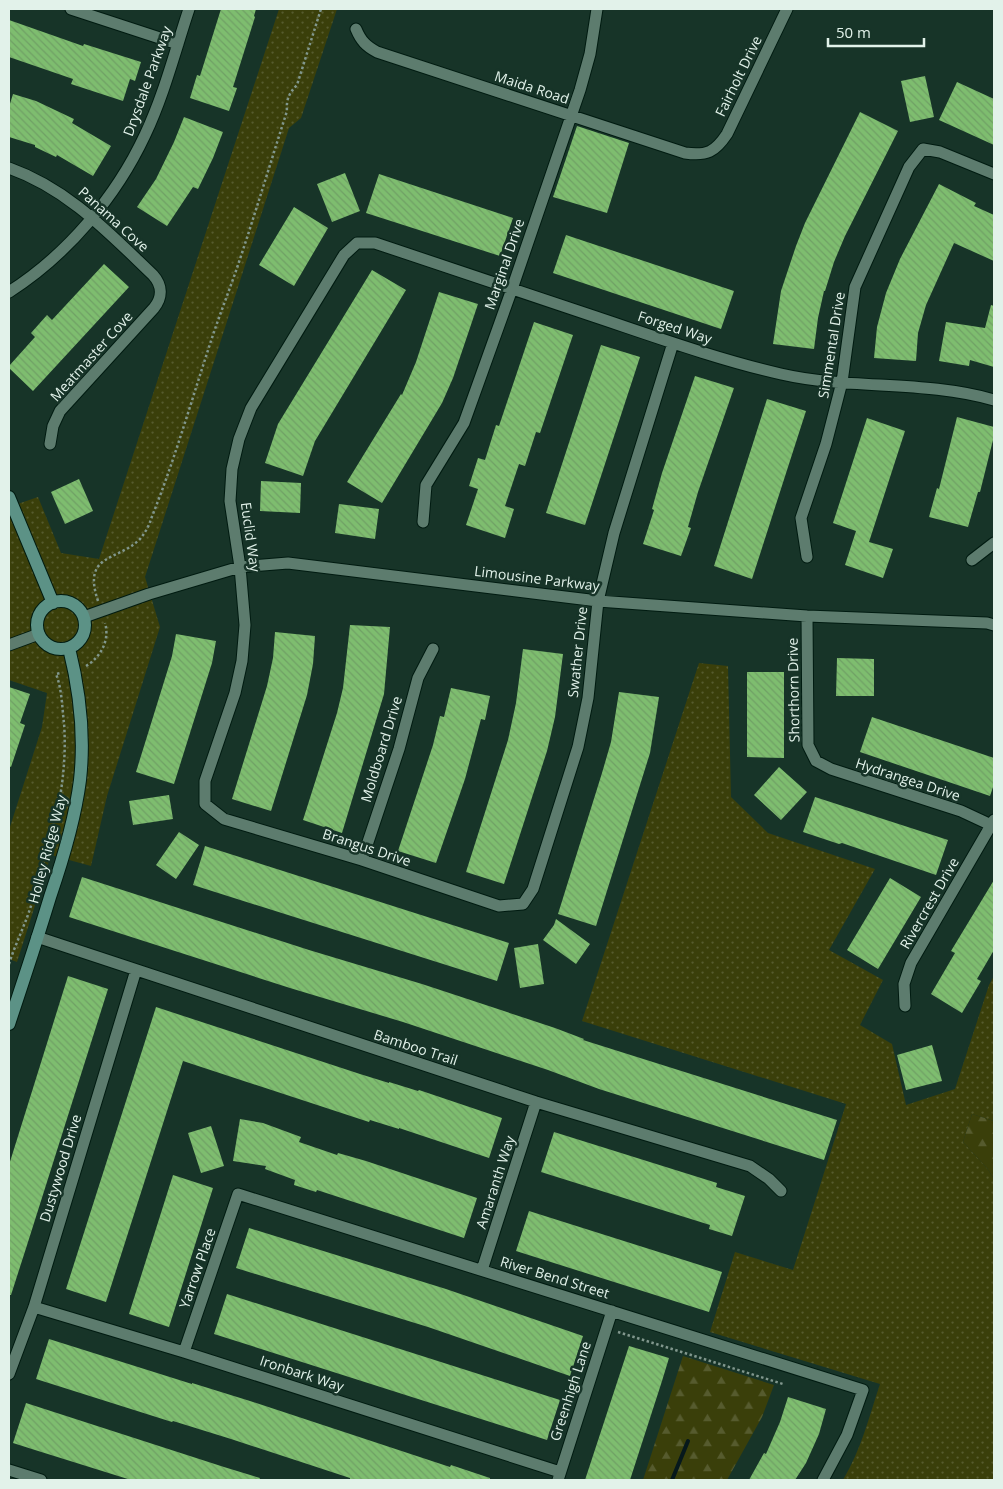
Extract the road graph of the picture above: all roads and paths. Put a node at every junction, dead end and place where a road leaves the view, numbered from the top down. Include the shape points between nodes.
1 (71, 9) edge
2 (189, 9) edge
3 (321, 9) edge
4 (597, 9) edge
5 (787, 9) edge
6 (356, 29) dead end
7 (178, 44) junction
8 (571, 116) junction
9 (710, 152) joint
10 (9, 168) edge
11 (994, 174) edge
12 (92, 217) junction
13 (357, 243) joint
14 (512, 288) junction
15 (9, 292) edge
16 (161, 292) joint
17 (673, 343) junction
18 (842, 382) junction
19 (994, 400) edge
20 (50, 444) dead end
21 (9, 497) edge
22 (423, 522) dead end
23 (994, 543) edge
24 (807, 557) dead end
25 (972, 560) dead end
26 (240, 567) junction
27 (598, 601) junction
28 (54, 603) junction
29 (101, 611) junction
30 (807, 616) junction
31 (84, 617) junction
32 (994, 625) edge
33 (39, 634) junction
34 (9, 645) edge
35 (69, 648) junction
36 (433, 649) dead end
37 (74, 670) junction
38 (816, 761) joint
39 (205, 804) joint
40 (993, 822) edge
41 (362, 860) junction
42 (523, 904) joint
43 (38, 937) junction
44 (9, 964) edge
45 (136, 970) junction
46 (905, 1006) dead end
47 (9, 1024) edge
48 (536, 1102) junction
49 (781, 1191) dead end
50 (238, 1194) joint
51 (482, 1270) junction
52 (34, 1307) junction
53 (612, 1311) junction
54 (606, 1329) junction
55 (184, 1352) junction
56 (9, 1374) edge
57 (783, 1384) dead end
58 (9, 1470) edge
59 (559, 1476) edge
60 (41, 1480) edge
61 (823, 1480) edge

1 - 7 street
2 - 7 street, Drysdale Parkway
3 - 29 path via 297,85 290,92 286,104 287,110 239,263 151,519 140,539 103,562 93,578
4 - 8 street, Marginal Drive via 590,54
5 - 9 street, Fairholt Drive via 727,134 720,146
6 - 8 street, Maida Road via 366,46 377,52
7 - 12 street, Drysdale Parkway via 143,139 119,182
8 - 9 street, Maida Road via 685,153 699,155
8 - 14 street, Marginal Drive
10 - 12 street, Panama Cove via 51,188
11 - 18 street, Simmental Drive via 940,152 922,149 909,168 855,287
12 - 15 street, Drysdale Parkway via 65,247
12 - 16 street, Panama Cove via 153,275
13 - 14 street, Forged Way via 375,243
13 - 26 street, Euclid Way via 344,255 251,408 239,439 232,469 230,501
14 - 17 street, Forged Way
14 - 22 street, Marginal Drive via 464,423 426,485
16 - 20 street, Meatmaster Cove via 154,308 60,411
17 - 18 street, Forged Way via 763,370
17 - 27 street, Swather Drive via 614,533
18 - 19 street, Forged Way via 950,390
18 - 24 street, Simmental Drive via 802,518
21 - 28 street
23 - 25 street
26 - 27 street, Limousine Parkway via 288,563
26 - 29 street, Limousine Parkway
26 - 39 street, Euclid Way via 245,625 242,661 235,694 205,782
27 - 30 street, Limousine Parkway
27 - 42 street, Swather Drive via 588,698 578,747 533,889
28 - 31 street via 68,602
28 - 33 street via 40,616
29 - 31 street, Limousine Parkway
29 - 37 path via 107,631 106,642 90,664
30 - 32 street, Limousine Parkway
30 - 38 street, Shorthorn Drive via 808,745
31 - 35 street via 81,639
33 - 34 street
33 - 35 street via 51,647
35 - 37 street, Holley Ridge Way
36 - 41 street, Moldboard Drive via 418,678 400,748
37 - 43 street, Holley Ridge Way via 82,730 78,794 64,854
37 - 44 path via 56,674 65,742 59,806 53,836
38 - 40 street, Hydrangea Drive via 831,769
39 - 41 street, Brangus Drive via 224,819
40 - 46 street, Rivercrest Drive via 911,963 904,984
41 - 42 street, Brangus Drive via 499,906
43 - 45 street, Bamboo Trail
43 - 47 street, Holley Ridge Way
45 - 48 street, Bamboo Trail
45 - 52 street, Dustywood Drive
48 - 49 street, Bamboo Trail via 750,1166 769,1178
48 - 51 street, Amaranth Way
50 - 51 street, River Bend Street
50 - 55 street, Yarrow Place
51 - 53 street, River Bend Street
52 - 55 street, Ironbark Way
52 - 56 street, Dustywood Drive
53 - 54 street, Greenhigh Lane
53 - 61 street, River Bend Street via 863,1390 847,1434
54 - 57 path
54 - 59 street, Greenhigh Lane
55 - 59 street, Ironbark Way
58 - 60 street

